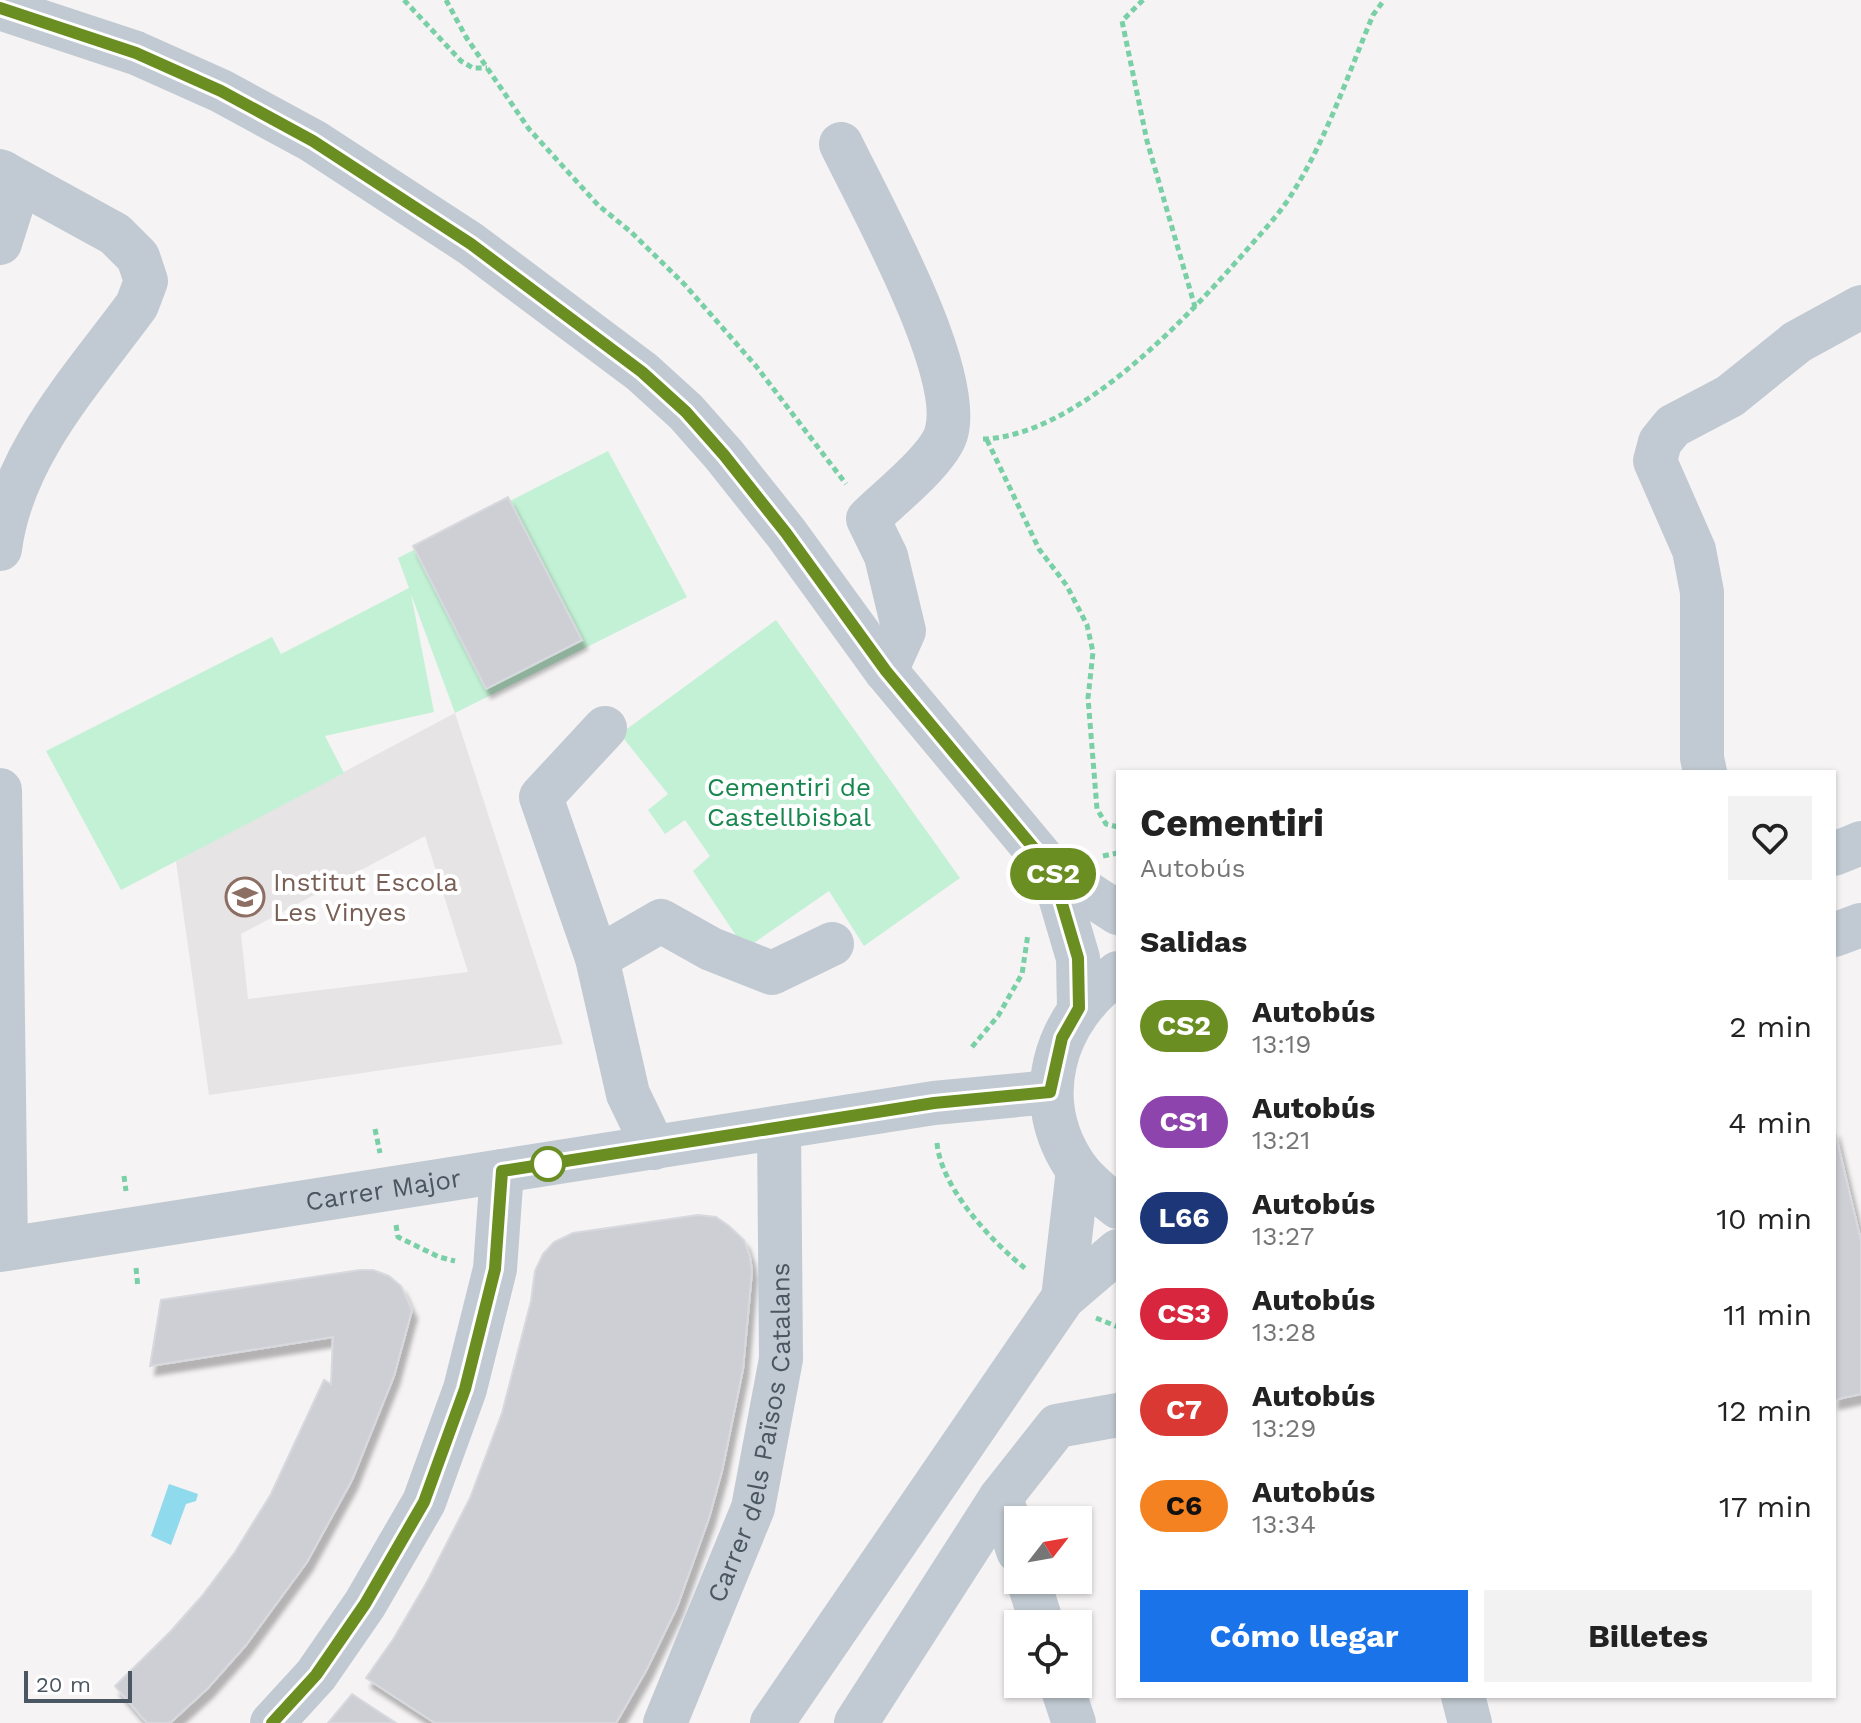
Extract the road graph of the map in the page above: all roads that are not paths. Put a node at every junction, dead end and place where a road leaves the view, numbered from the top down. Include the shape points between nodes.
1 (0, 8) edge
2 (841, 144) dead end
3 (2, 172) edge
4 (0, 243) edge
5 (1861, 307) edge
6 (0, 549) edge
7 (886, 671) junction
8 (605, 728) dead end
9 (1705, 770) edge
10 (0, 790) edge
11 (1861, 843) edge
12 (1836, 853) edge
13 (1052, 870) junction
14 (1116, 912) edge
15 (1861, 925) edge
16 (1836, 934) edge
17 (832, 944) dead end
18 (597, 958) junction
19 (1116, 974) edge
20 (1079, 1008) junction
21 (1050, 1092) junction
22 (779, 1129) junction
23 (654, 1148) junction
24 (1078, 1170) junction
25 (502, 1171) junction
26 (1116, 1205) edge
27 (3, 1250) edge
28 (1116, 1253) edge
29 (1063, 1298) junction
30 (1116, 1415) edge
31 (1001, 1497) junction
32 (1004, 1507) edge
33 (1066, 1698) edge
34 (1464, 1698) edge
35 (272, 1723) edge
36 (665, 1723) edge
37 (772, 1723) edge
38 (856, 1723) edge
39 (1074, 1723) edge
40 (1470, 1723) edge

1 - 7 street via 136,53 221,91 313,141 508,271 642,372 686,412 786,533
2 - 7 street via 923,314 948,402 966,437 918,471 868,519 886,556 904,631
3 - 4 street via 13,202
3 - 6 street via 115,234 138,257 146,281 137,305 27,459 3,525
5 - 9 street via 1797,342 1730,396 1673,426 1660,442 1655,461 1694,550 1702,592
7 - 13 street
8 - 18 street via 541,797
10 - 27 street
11 - 12 street
13 - 14 street
13 - 20 street via 1078,958
15 - 16 street
17 - 18 street via 772,973 711,949 661,921
18 - 23 street via 628,1094
19 - 20 street
20 - 21 street via 1062,1038
21 - 22 street, Carrer Major via 934,1103
21 - 24 street via 1061,1139
22 - 23 street, Carrer Major
22 - 36 street, Carrer dels Països Catalans via 781,1359 753,1508
23 - 25 street, Carrer Major
24 - 26 street
24 - 29 street
25 - 27 street, Carrer Major
25 - 35 street via 495,1269 465,1389 424,1502 357,1616 316,1675
28 - 29 street
29 - 37 street
30 - 31 street via 1057,1426
31 - 32 street
31 - 38 street
33 - 39 street
34 - 40 street

